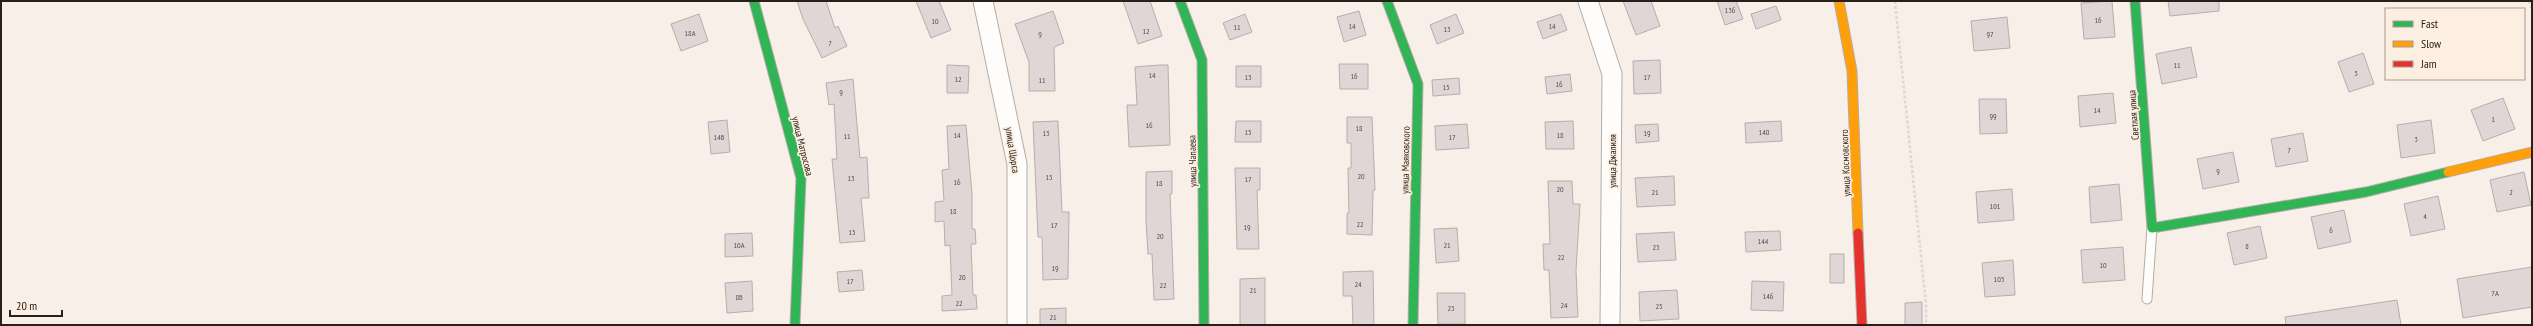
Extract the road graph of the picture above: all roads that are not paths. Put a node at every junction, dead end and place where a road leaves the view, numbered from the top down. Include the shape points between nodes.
1 (754, 1) edge
2 (983, 1) edge
3 (1180, 1) edge
4 (1387, 1) edge
5 (1588, 1) edge
6 (1840, 1) edge
7 (2135, 1) edge
8 (2532, 152) edge
9 (2152, 228) junction
10 (2147, 299) dead end
11 (795, 325) edge
12 (1017, 325) edge
13 (1204, 325) edge
14 (1413, 325) edge
15 (1610, 325) edge
16 (1862, 325) edge

1 - 11 street, улица Матросова via 801,178
2 - 12 street, улица Щорса via 1017,164
3 - 13 street, улица Чапаева via 1202,60
4 - 14 street, улица Маяковского via 1418,84
5 - 15 street, улица Джалиля via 1612,74
6 - 16 street, улица Космовского via 1852,71
7 - 9 street, Светлая улица
8 - 9 street via 2366,192
9 - 10 lane

